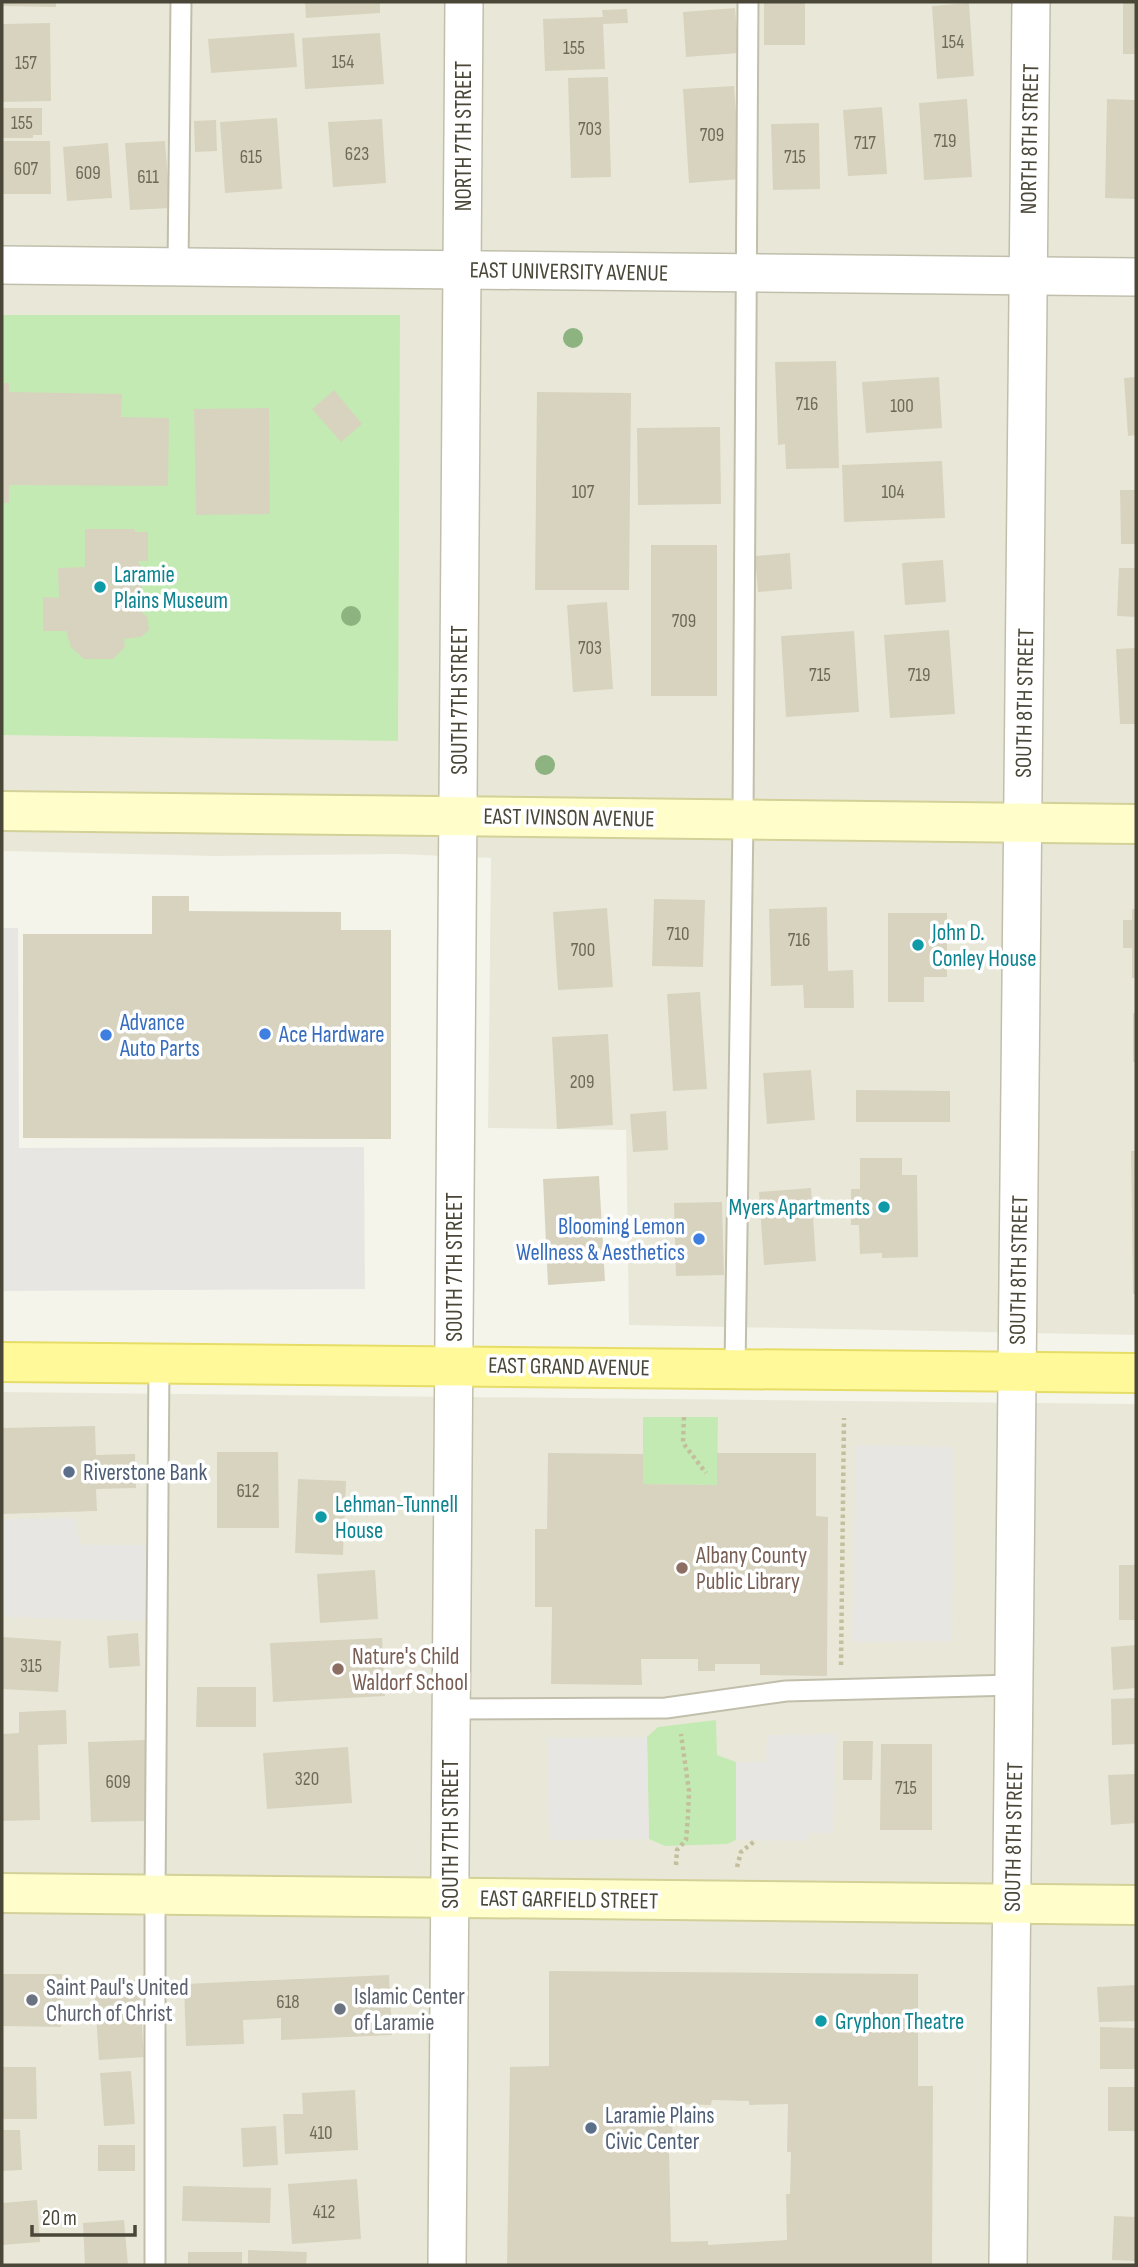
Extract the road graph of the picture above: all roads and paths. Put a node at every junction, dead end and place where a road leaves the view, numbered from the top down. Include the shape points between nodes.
1 (181, 2) edge
2 (464, 2) edge
3 (748, 2) edge
4 (1031, 2) edge
5 (2, 265) edge
6 (178, 267) junction
7 (462, 270) junction
8 (747, 273) junction
9 (1028, 276) junction
10 (1136, 277) edge
11 (2, 811) edge
12 (458, 816) junction
13 (743, 819) junction
14 (1023, 822) junction
15 (1136, 824) edge
16 (2, 1362) edge
17 (159, 1363) junction
18 (454, 1365) junction
19 (735, 1368) junction
20 (1017, 1370) junction
21 (1136, 1373) edge
22 (684, 1417) dead end
23 (844, 1418) dead end
24 (706, 1473) dead end
25 (841, 1679) dead end
26 (1014, 1685) junction
27 (666, 1708) junction
28 (450, 1709) junction
29 (2, 1893) edge
30 (155, 1895) junction
31 (450, 1898) junction
32 (673, 1900) junction
33 (1012, 1904) junction
34 (1136, 1905) edge
35 (155, 2265) edge
36 (447, 2265) edge
37 (1008, 2265) edge

1 - 6 lane
2 - 7 street, NORTH 7TH STREET
3 - 8 lane
4 - 9 street, NORTH 8TH STREET
5 - 6 street, EAST UNIVERSITY AVENUE
6 - 7 street, EAST UNIVERSITY AVENUE
7 - 8 street, EAST UNIVERSITY AVENUE
7 - 12 street, SOUTH 7TH STREET
8 - 9 street, EAST UNIVERSITY AVENUE
8 - 13 lane
9 - 10 street, EAST UNIVERSITY AVENUE
9 - 14 street, SOUTH 8TH STREET
11 - 12 street, EAST IVINSON AVENUE
12 - 13 street, EAST IVINSON AVENUE
12 - 18 street, SOUTH 7TH STREET
13 - 14 street, EAST IVINSON AVENUE
13 - 19 lane
14 - 15 street, EAST IVINSON AVENUE
14 - 20 street, SOUTH 8TH STREET
16 - 17 main road, EAST GRAND AVENUE
17 - 18 main road, EAST GRAND AVENUE
17 - 30 lane
18 - 19 main road, EAST GRAND AVENUE
18 - 28 street, SOUTH 7TH STREET
19 - 20 main road, EAST GRAND AVENUE
20 - 21 main road, EAST GRAND AVENUE
20 - 26 street, SOUTH 8TH STREET
22 - 24 path via 683,1443
23 - 25 path
26 - 27 lane via 786,1691
26 - 33 street, SOUTH 8TH STREET
27 - 28 lane
27 - 32 path via 681,1727 689,1791 686,1840 677,1850
28 - 31 street, SOUTH 7TH STREET
29 - 30 street, EAST GARFIELD STREET
30 - 31 street, EAST GARFIELD STREET
30 - 35 lane
31 - 32 street, EAST GARFIELD STREET
31 - 36 street, SOUTH 7TH STREET
32 - 33 street, EAST GARFIELD STREET
33 - 34 street, EAST GARFIELD STREET
33 - 37 street, SOUTH 8TH STREET

